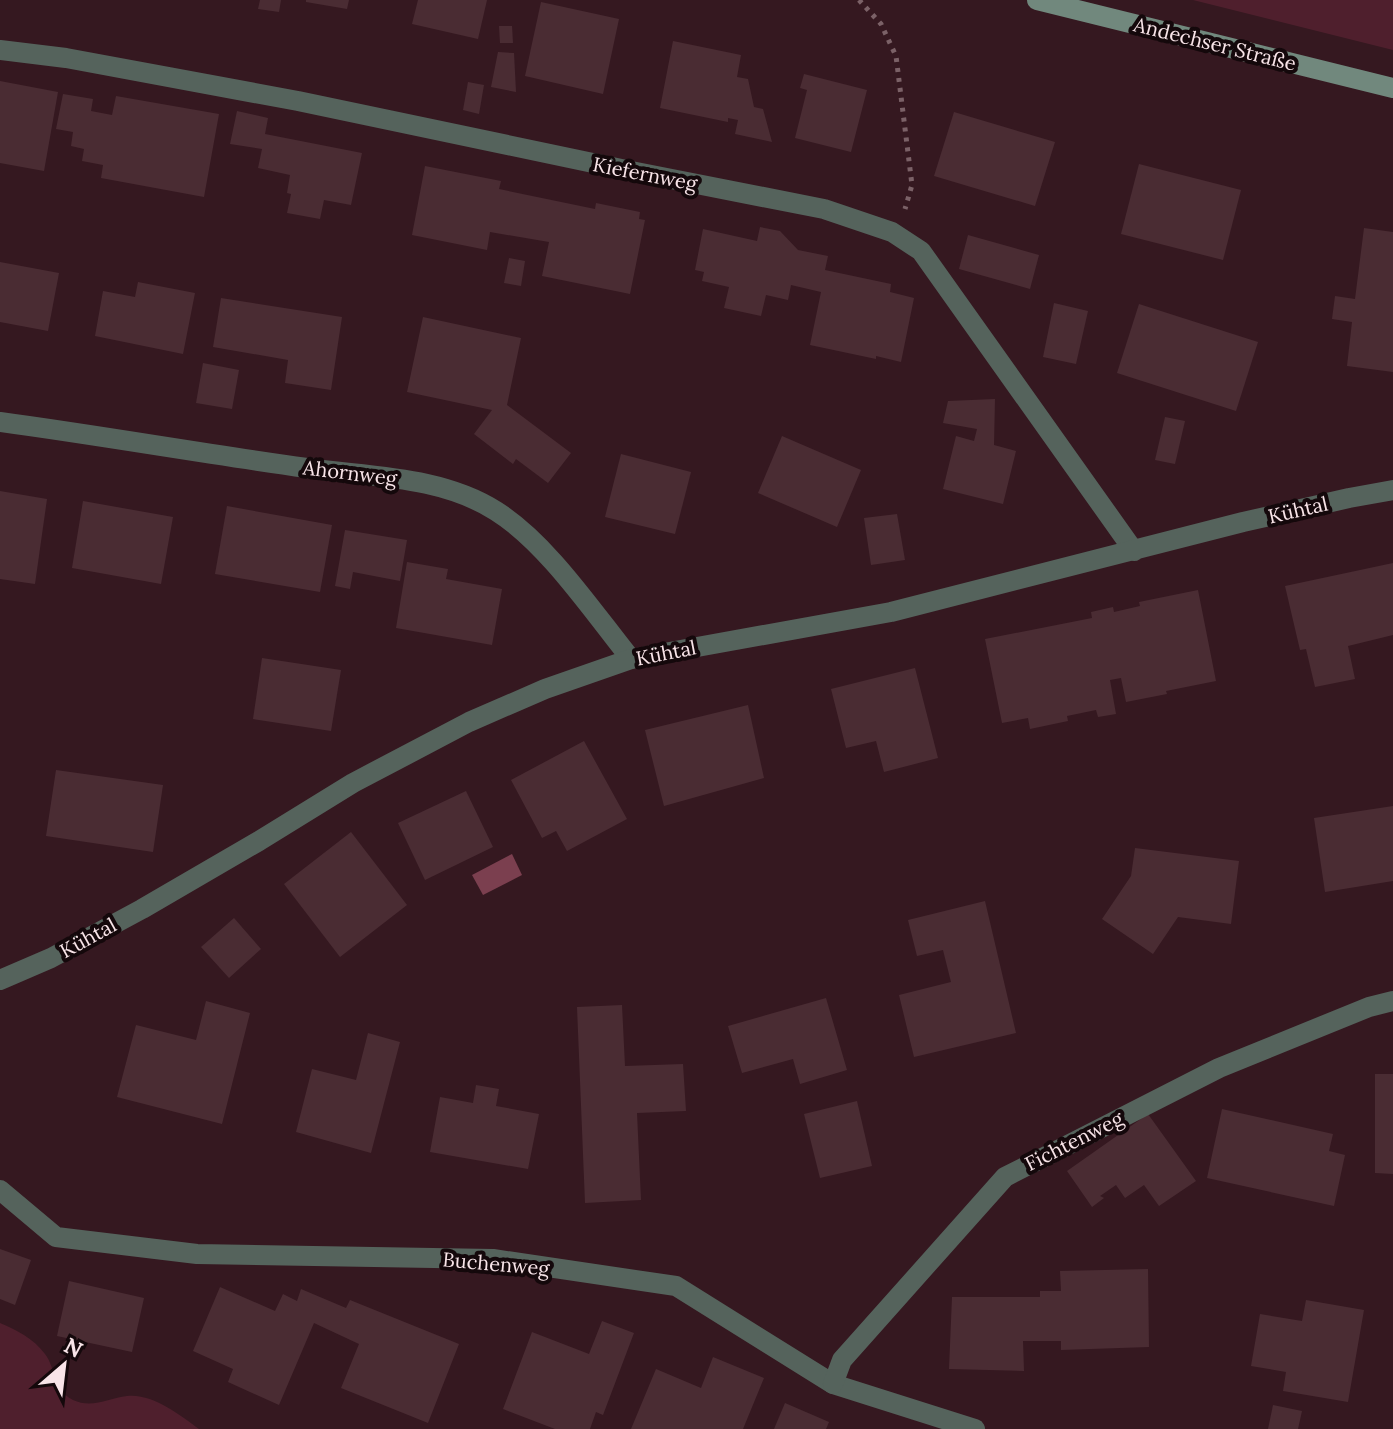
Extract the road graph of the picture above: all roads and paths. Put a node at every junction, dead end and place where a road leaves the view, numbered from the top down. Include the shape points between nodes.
1 (859, 0) edge
2 (1037, 0) edge
3 (0, 50) edge
4 (1393, 88) edge
5 (892, 232) junction
6 (0, 422) edge
7 (1393, 490) edge
8 (1134, 551) junction
9 (631, 659) junction
10 (0, 980) edge
11 (1393, 1001) edge
12 (0, 1190) edge
13 (833, 1384) junction
14 (975, 1429) edge

1 - 5 path via 881,24 896,56 912,185
2 - 4 street, Andechser Straße
3 - 5 street, Kiefernweg via 298,101 824,209
5 - 8 street, Kiefernweg via 921,251
6 - 9 street, Ahornweg via 452,490 510,519 562,572
7 - 8 street, Kühtal
8 - 9 street, Kühtal via 891,612
9 - 10 street, Kühtal via 469,722 353,783 129,916
11 - 13 street, Fichtenweg via 1219,1068 1005,1177 842,1360
12 - 13 street, Buchenweg via 56,1237 197,1254 493,1259 676,1286
13 - 14 street, Buchenweg

